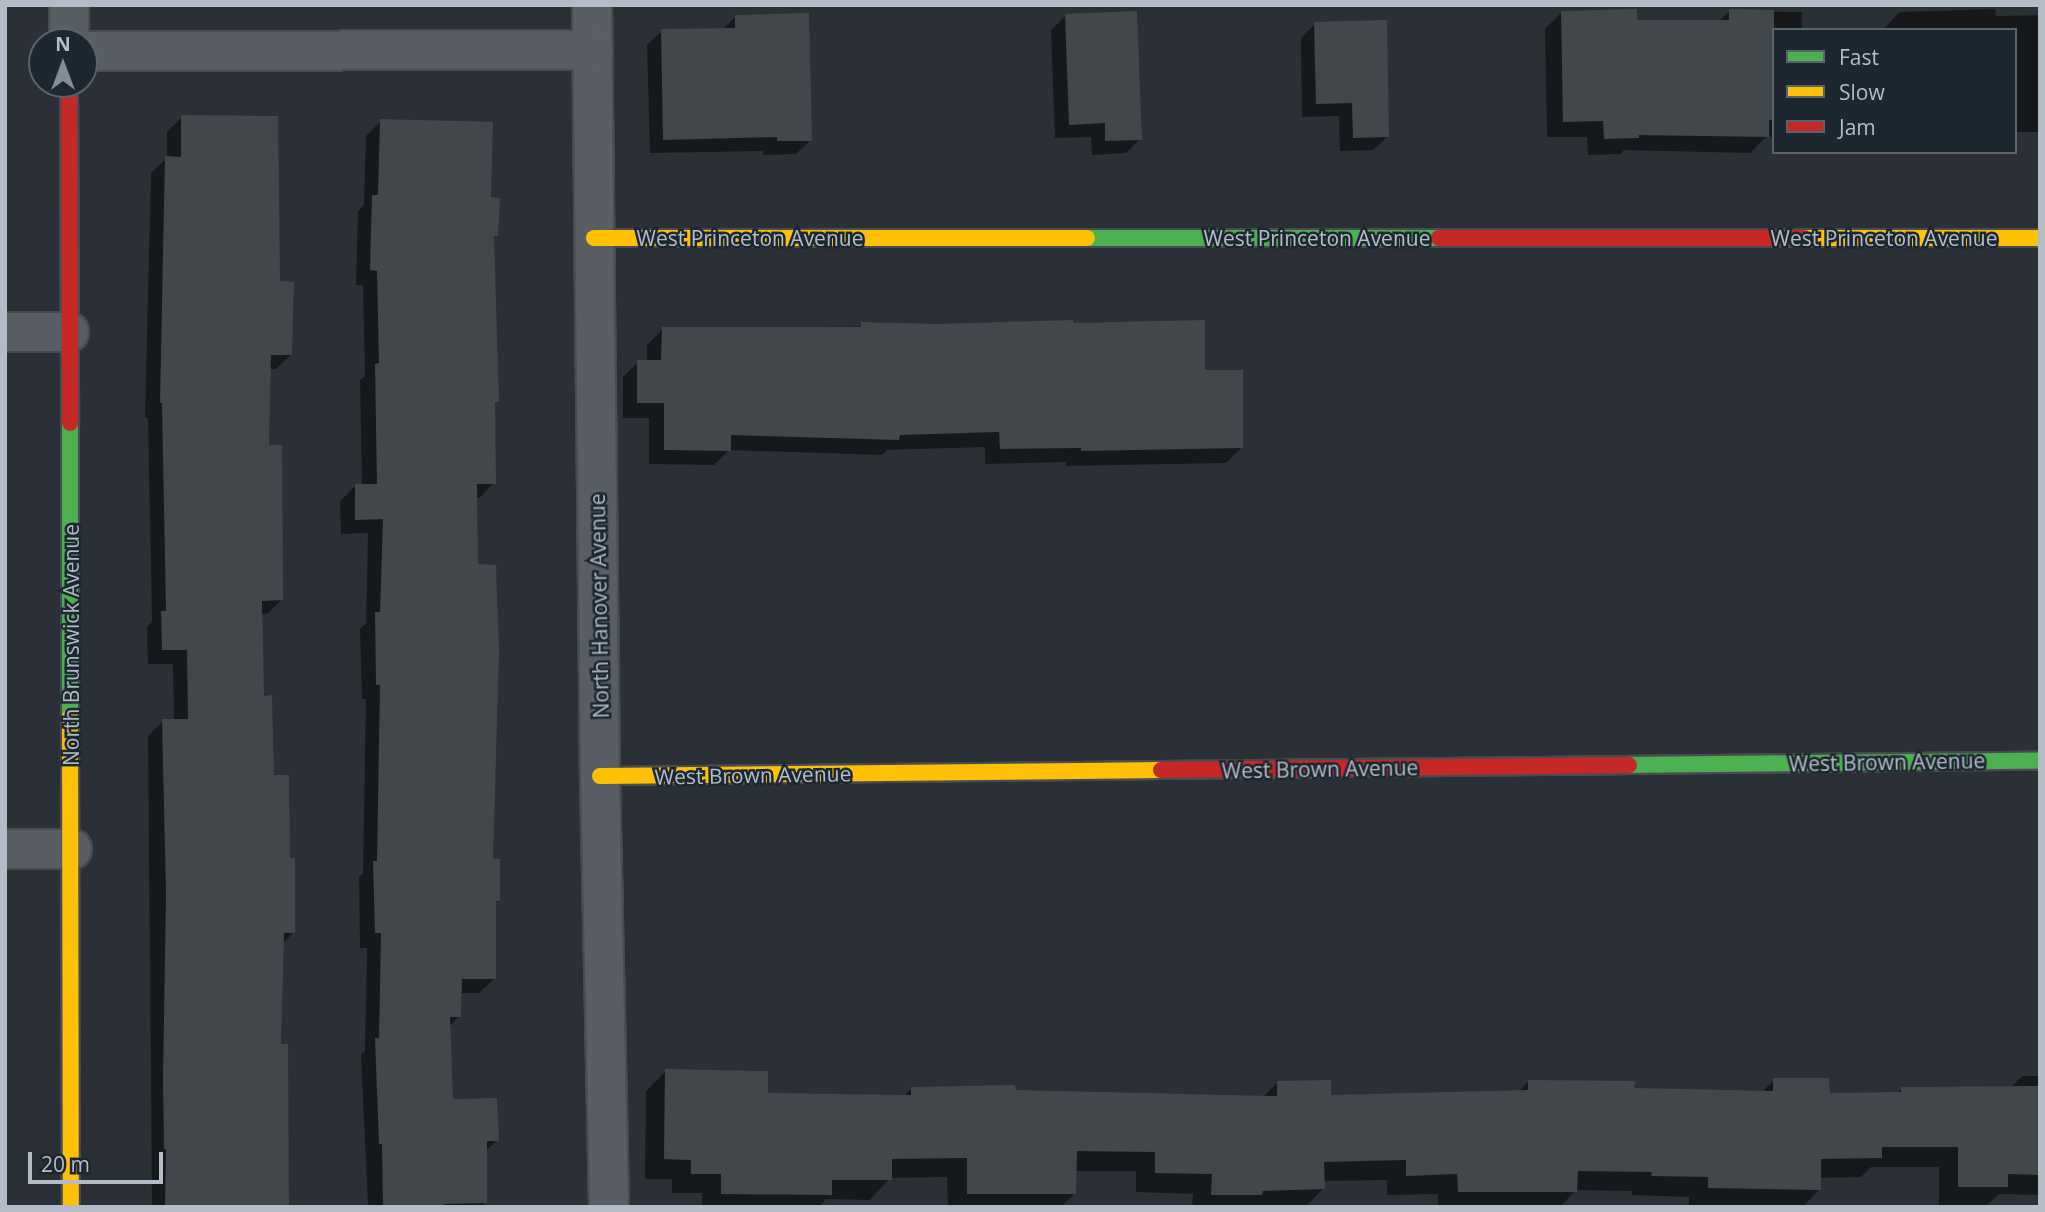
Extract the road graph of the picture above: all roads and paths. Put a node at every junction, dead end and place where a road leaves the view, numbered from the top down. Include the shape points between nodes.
1 (69, 5) edge
2 (592, 5) edge
3 (69, 28) edge
4 (593, 50) junction
5 (98, 51) edge
6 (69, 98) edge
7 (594, 238) junction
8 (2040, 238) edge
9 (5, 332) edge
10 (69, 332) junction
11 (2040, 761) edge
12 (600, 776) junction
13 (5, 849) edge
14 (72, 849) junction
15 (71, 1207) edge
16 (609, 1207) edge

1 - 3 street
2 - 4 street, North Hanover Avenue
4 - 5 street
4 - 7 street, North Hanover Avenue
6 - 10 street, North Brunswick Avenue
7 - 8 street, West Princeton Avenue
7 - 12 street, North Hanover Avenue
9 - 10 street
10 - 14 street, North Brunswick Avenue
11 - 12 street, West Brown Avenue
12 - 16 street, North Hanover Avenue
13 - 14 street
14 - 15 street, North Brunswick Avenue

